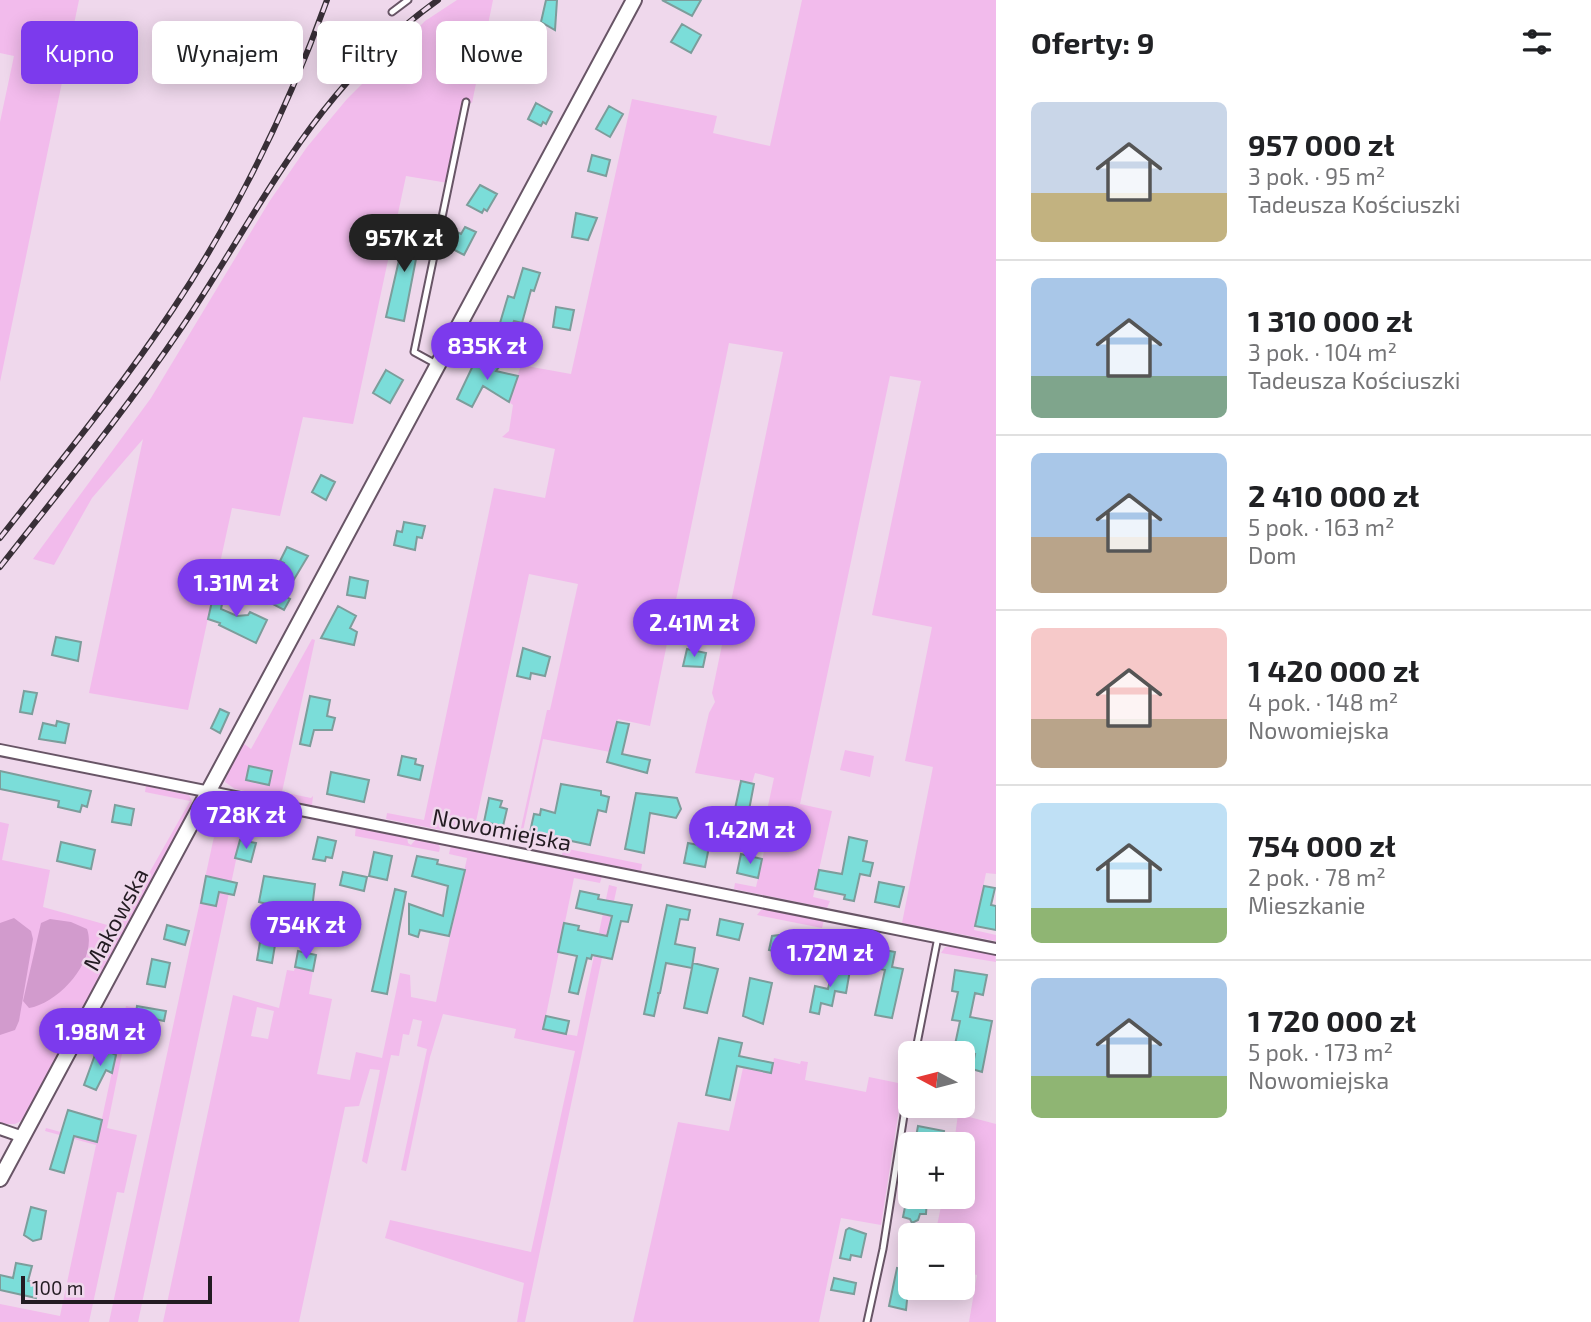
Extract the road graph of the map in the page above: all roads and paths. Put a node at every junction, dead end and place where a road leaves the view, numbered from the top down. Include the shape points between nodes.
1 (408, 0) edge
2 (634, 0) edge
3 (392, 12) dead end
4 (467, 102) dead end
5 (438, 365) junction
6 (0, 750) edge
7 (209, 791) junction
8 (938, 937) junction
9 (996, 949) edge
10 (918, 1041) edge
11 (904, 1118) edge
12 (0, 1129) edge
13 (23, 1137) junction
14 (0, 1179) edge
15 (867, 1322) edge

1 - 3 lane
2 - 5 street, Makowska
4 - 5 lane via 414,352
5 - 7 street, Makowska
6 - 7 street, Nowomiejska
7 - 8 street, Nowomiejska
7 - 13 street, Makowska
8 - 9 street, Nowomiejska
8 - 10 lane
11 - 15 lane
12 - 13 street
13 - 14 street, Makowska

